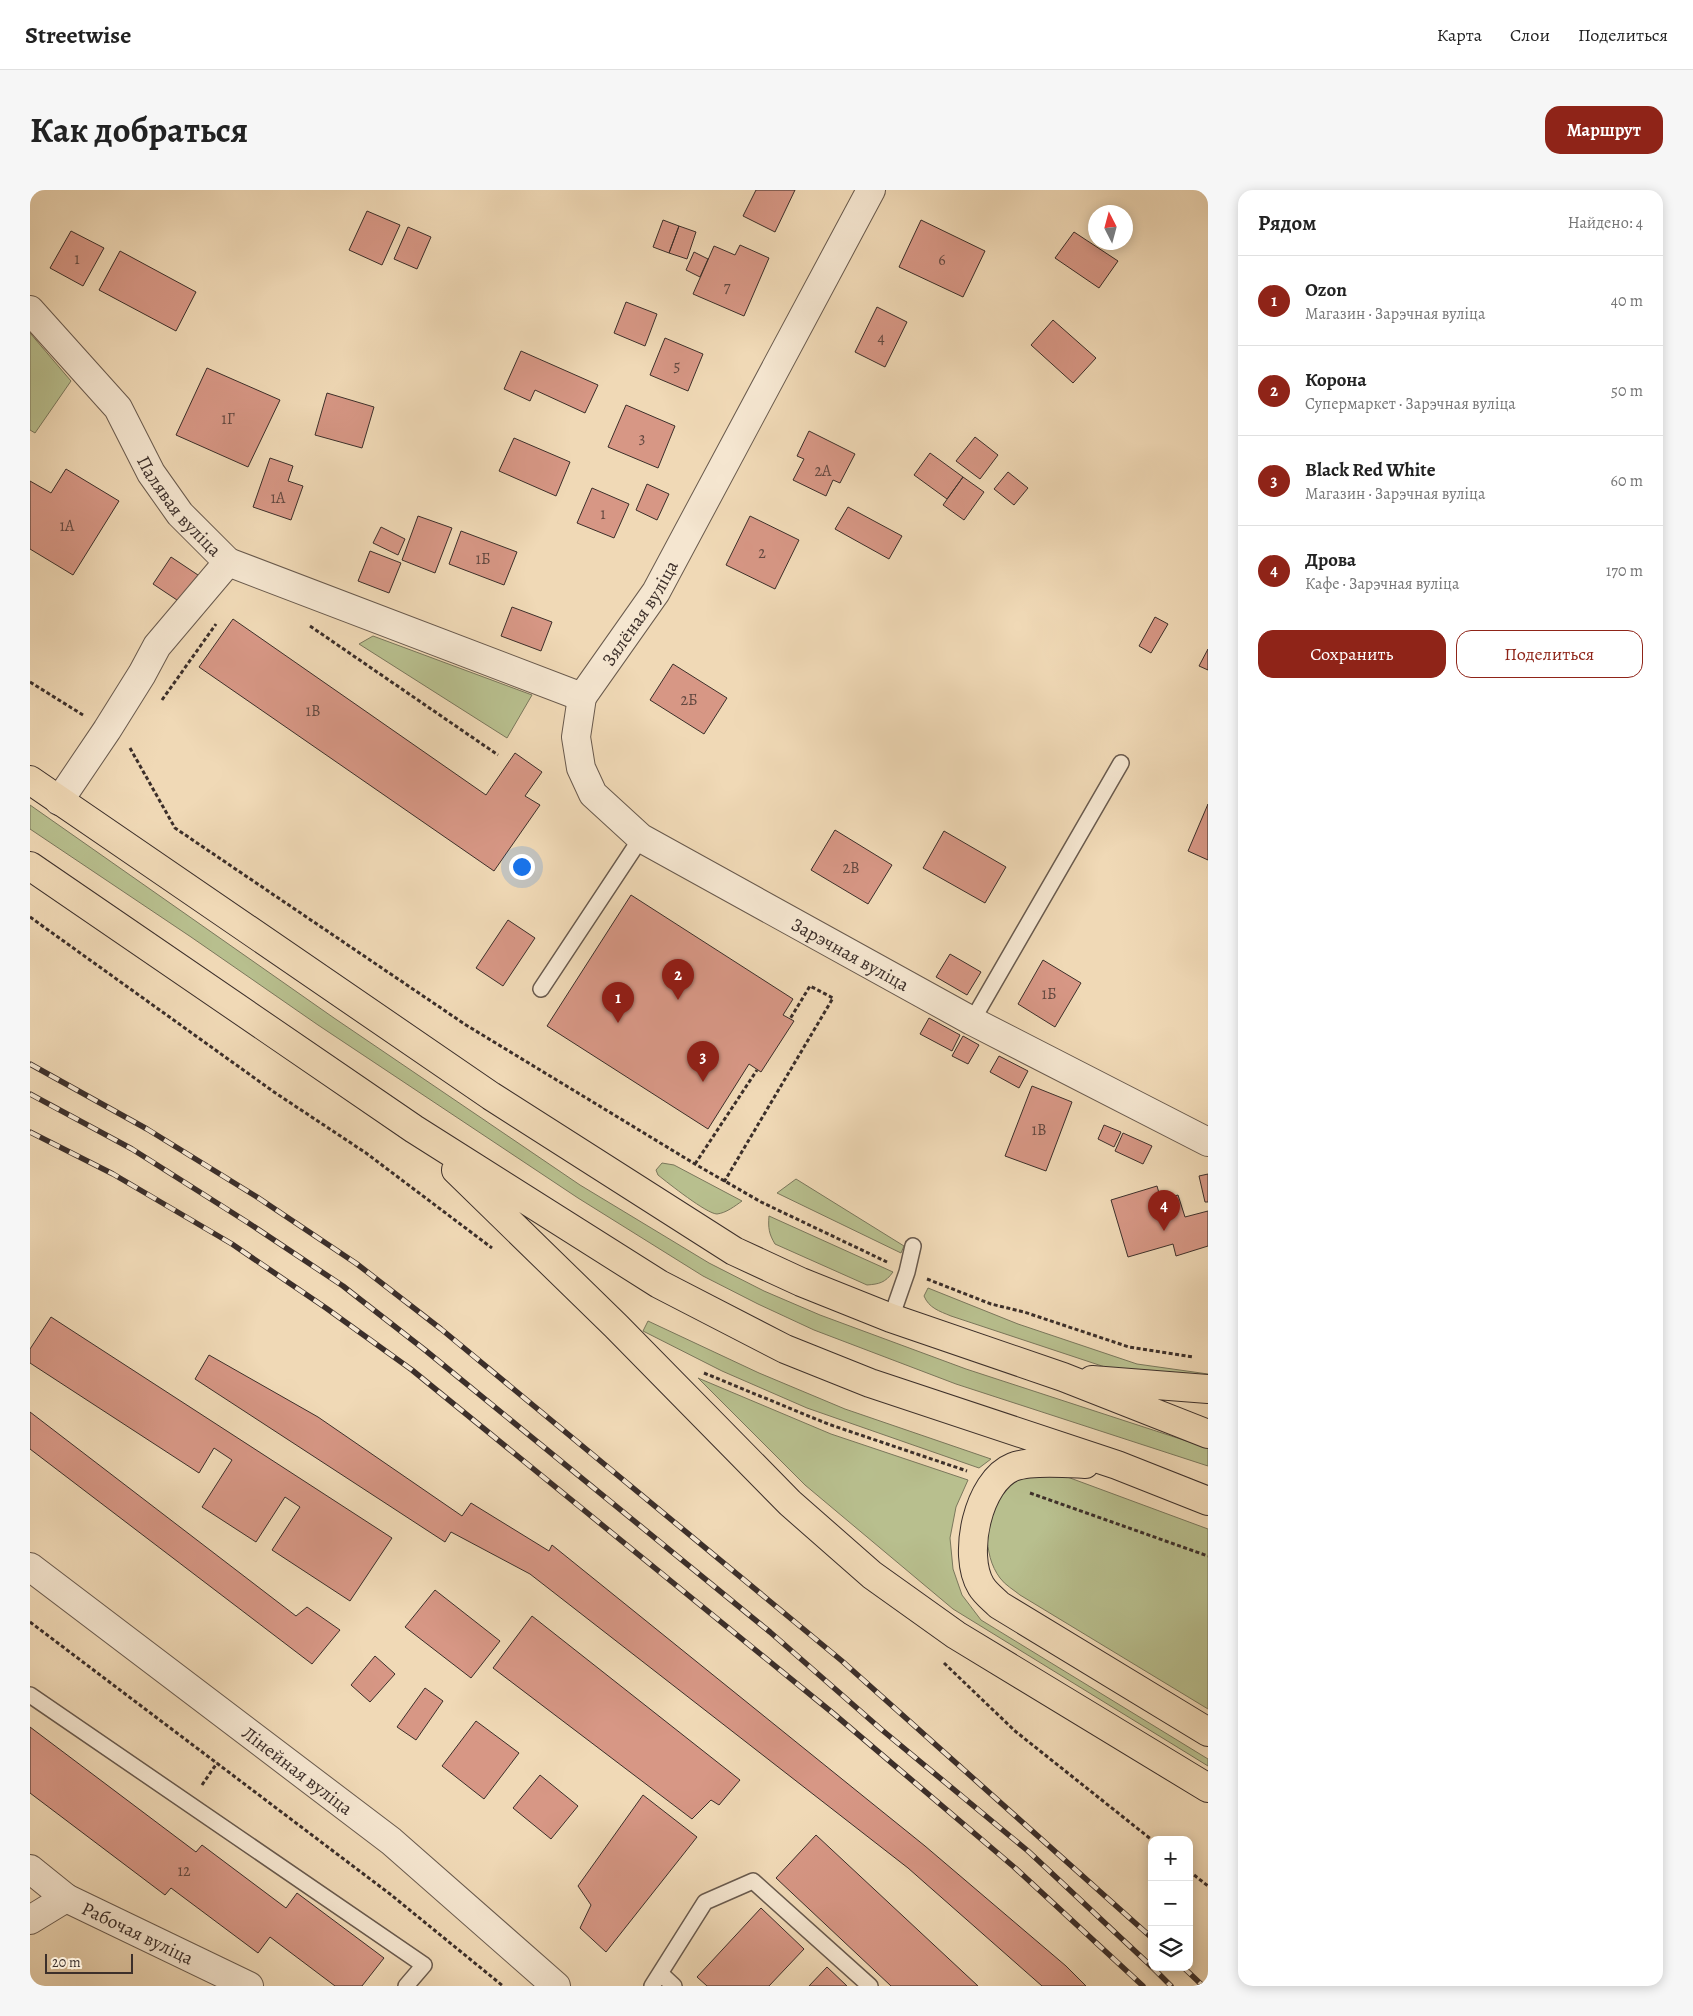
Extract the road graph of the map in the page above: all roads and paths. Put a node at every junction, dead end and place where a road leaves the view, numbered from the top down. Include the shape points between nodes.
1 (871, 190) edge
2 (30, 310) edge
3 (228, 562) junction
4 (219, 620) dead end
5 (303, 621) dead end
6 (30, 682) edge
7 (582, 697) junction
8 (158, 706) dead end
9 (87, 718) dead end
10 (128, 744) dead end
11 (498, 755) dead end
12 (1121, 763) dead end
13 (30, 780) edge
14 (59, 801) junction
15 (641, 838) junction
16 (30, 866) edge
17 (30, 916) edge
18 (541, 989) dead end
19 (790, 1019) dead end
20 (972, 1021) junction
21 (757, 1070) dead end
22 (414, 1129) junction
23 (1208, 1142) edge
24 (695, 1164) junction
25 (724, 1182) junction
26 (913, 1246) dead end
27 (497, 1252) dead end
28 (907, 1272) junction
29 (891, 1318) junction
30 (1197, 1357) dead end
31 (700, 1371) dead end
32 (1063, 1377) junction
33 (1208, 1389) edge
34 (1208, 1434) edge
35 (1117, 1465) junction
36 (971, 1473) dead end
37 (1030, 1493) dead end
38 (1208, 1501) edge
39 (1208, 1556) edge
40 (30, 1567) edge
41 (30, 1622) edge
42 (30, 1695) edge
43 (1208, 1732) edge
44 (217, 1764) junction
45 (206, 1780) dead end
46 (1208, 1788) edge
47 (30, 1869) edge
48 (1193, 1874) edge
49 (1208, 1886) edge
50 (66, 1898) junction
51 (30, 1920) edge
52 (542, 1980) edge
53 (656, 1980) edge
54 (249, 1986) edge
55 (406, 1986) edge
56 (503, 1986) edge
57 (674, 1986) edge
58 (870, 1986) edge

1 - 7 street, Зялёная вуліца via 656,592
2 - 3 street, Палявая вуліца via 118,408 151,473 180,514
3 - 7 street
3 - 14 street, Палявая вуліца via 158,646
4 - 8 path
5 - 11 path
6 - 9 path
7 - 15 street, Зарэчная вуліца via 576,737 581,768 593,794
10 - 24 path via 175,828 466,1025
12 - 20 lane
13 - 14 highway
14 - 29 highway via 491,1096 664,1207 734,1250 801,1282
15 - 18 lane
15 - 20 street, Зарэчная вуліца
16 - 22 highway
17 - 27 path via 274,1092 366,1153
19 - 25 path via 810,986 834,998
20 - 23 street, Зарэчная вуліца
21 - 24 path
22 - 35 highway via 659,1284 785,1349 870,1383
22 - 46 highway via 616,1326 790,1503 872,1576 956,1635
24 - 25 path
25 - 28 path
26 - 28 lane
28 - 29 lane
28 - 30 path via 991,1304 1129,1347
29 - 32 highway
31 - 36 path via 828,1424
32 - 33 highway
32 - 34 highway
35 - 38 highway
35 - 43 highway via 1051,1462 1013,1467 994,1481 982,1502 974,1528 974,1562 980,1585 999,1605
37 - 39 path
40 - 52 street, Лінейная вуліца via 391,1841
41 - 44 path
42 - 55 lane via 424,1966
44 - 45 path
44 - 56 path via 390,1894
47 - 50 street
48 - 49 path
50 - 51 street, Рабочая вуліца
50 - 54 street, Рабочая вуліца
53 - 57 lane
53 - 58 lane via 705,1902 753,1881

